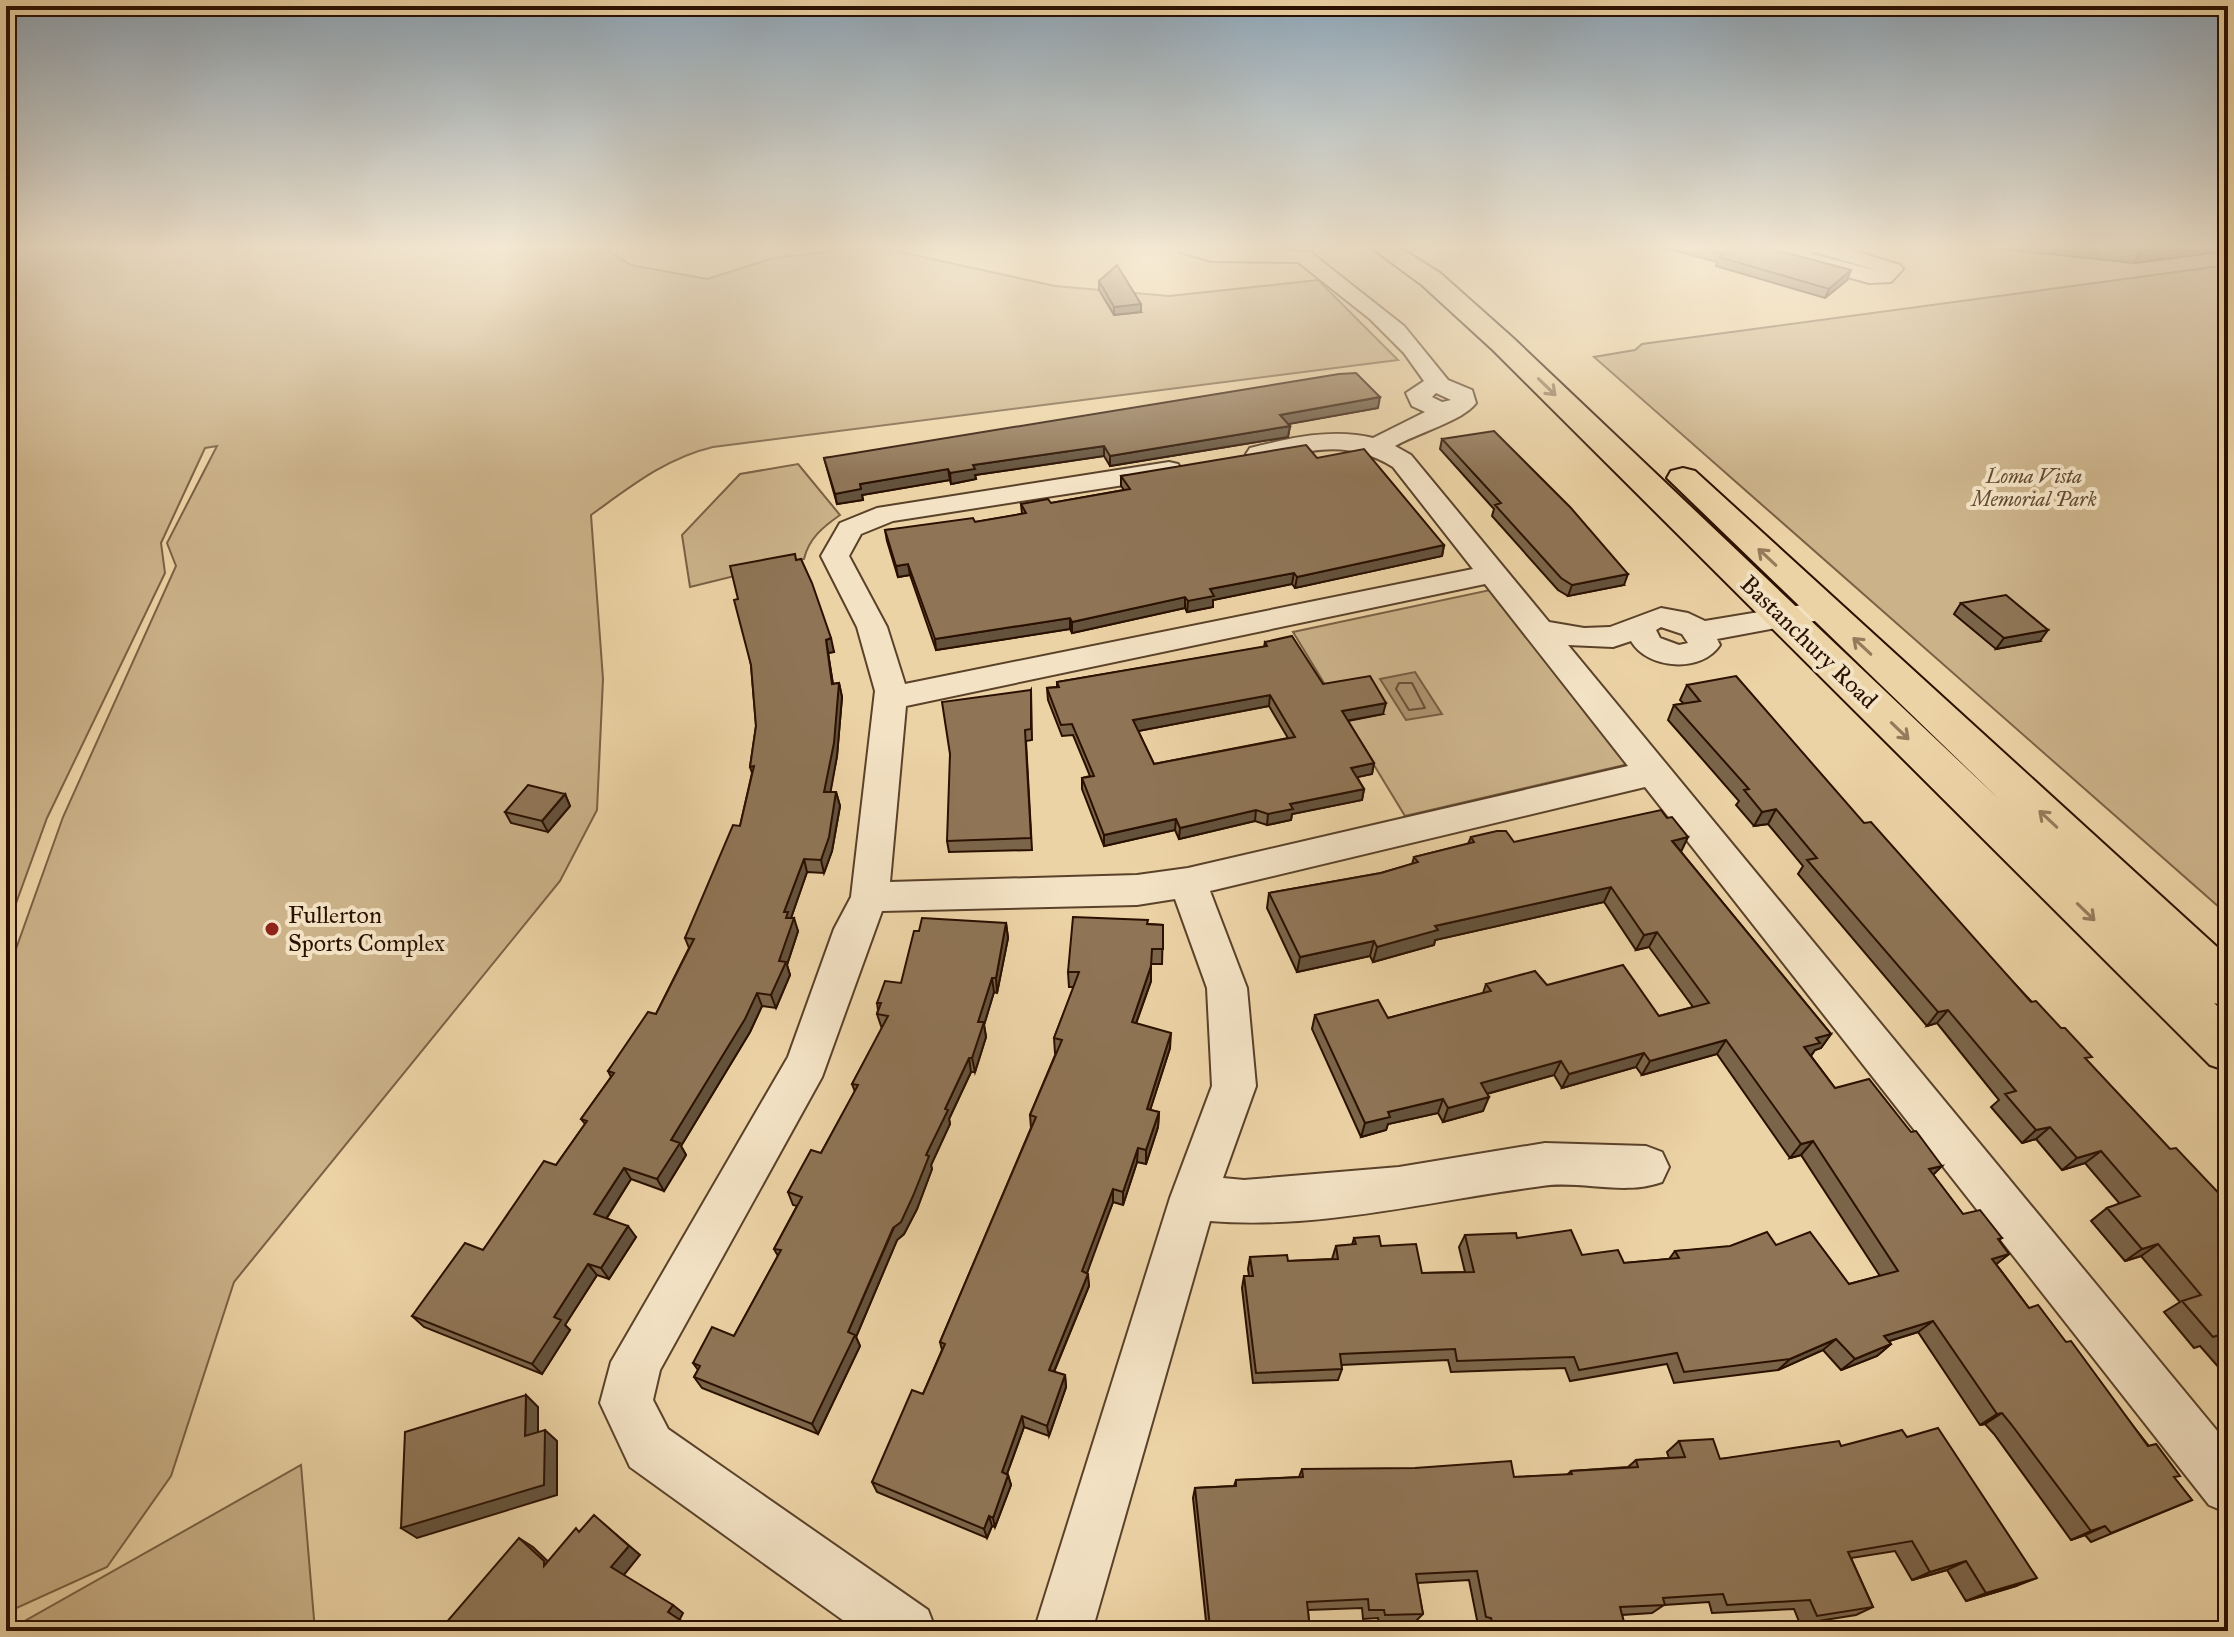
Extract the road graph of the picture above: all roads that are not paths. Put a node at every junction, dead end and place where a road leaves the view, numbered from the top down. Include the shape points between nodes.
1 (1385, 322) edge
2 (1481, 322) edge
3 (1513, 322) edge
4 (1429, 391) junction
5 (1392, 437) junction
6 (1492, 574) junction
7 (1804, 614) junction
8 (1538, 630) junction
9 (1648, 639) junction
10 (1583, 686) junction
11 (890, 698) junction
12 (1652, 773) junction
13 (1188, 882) junction
14 (870, 897) junction
15 (2228, 987) edge
16 (2228, 1049) edge
17 (1646, 1167) dead end
18 (1193, 1198) junction
19 (2228, 1486) edge
20 (907, 1631) edge
21 (1063, 1631) edge

1 - 4 street via 1426,361
2 -> 7 main road, Bastanchury Road
7 -> 3 main road, Bastanchury Road
4 - 5 street
4 - 5 street via 1457,390 1465,399 1420,428
5 - 6 street via 1402,461
5 - 11 street via 1342,439 887,514 850,529 835,556 872,627
6 - 8 street
6 - 11 street
7 - 9 street via 1699,632 1685,622 1660,617 1645,621
15 -> 7 main road, Bastanchury Road
7 -> 16 main road, Bastanchury Road
8 - 9 street via 1584,638
8 - 10 street
9 - 10 street via 1614,658
10 - 12 street
11 - 14 street
12 - 13 street
12 - 19 street
13 - 14 street via 1137,890
13 - 18 street via 1227,988 1234,1086
14 - 20 street via 807,1064 636,1362 626,1403 649,1448
17 - 18 street via 1545,1164 1399,1189 1244,1202
18 - 21 street

